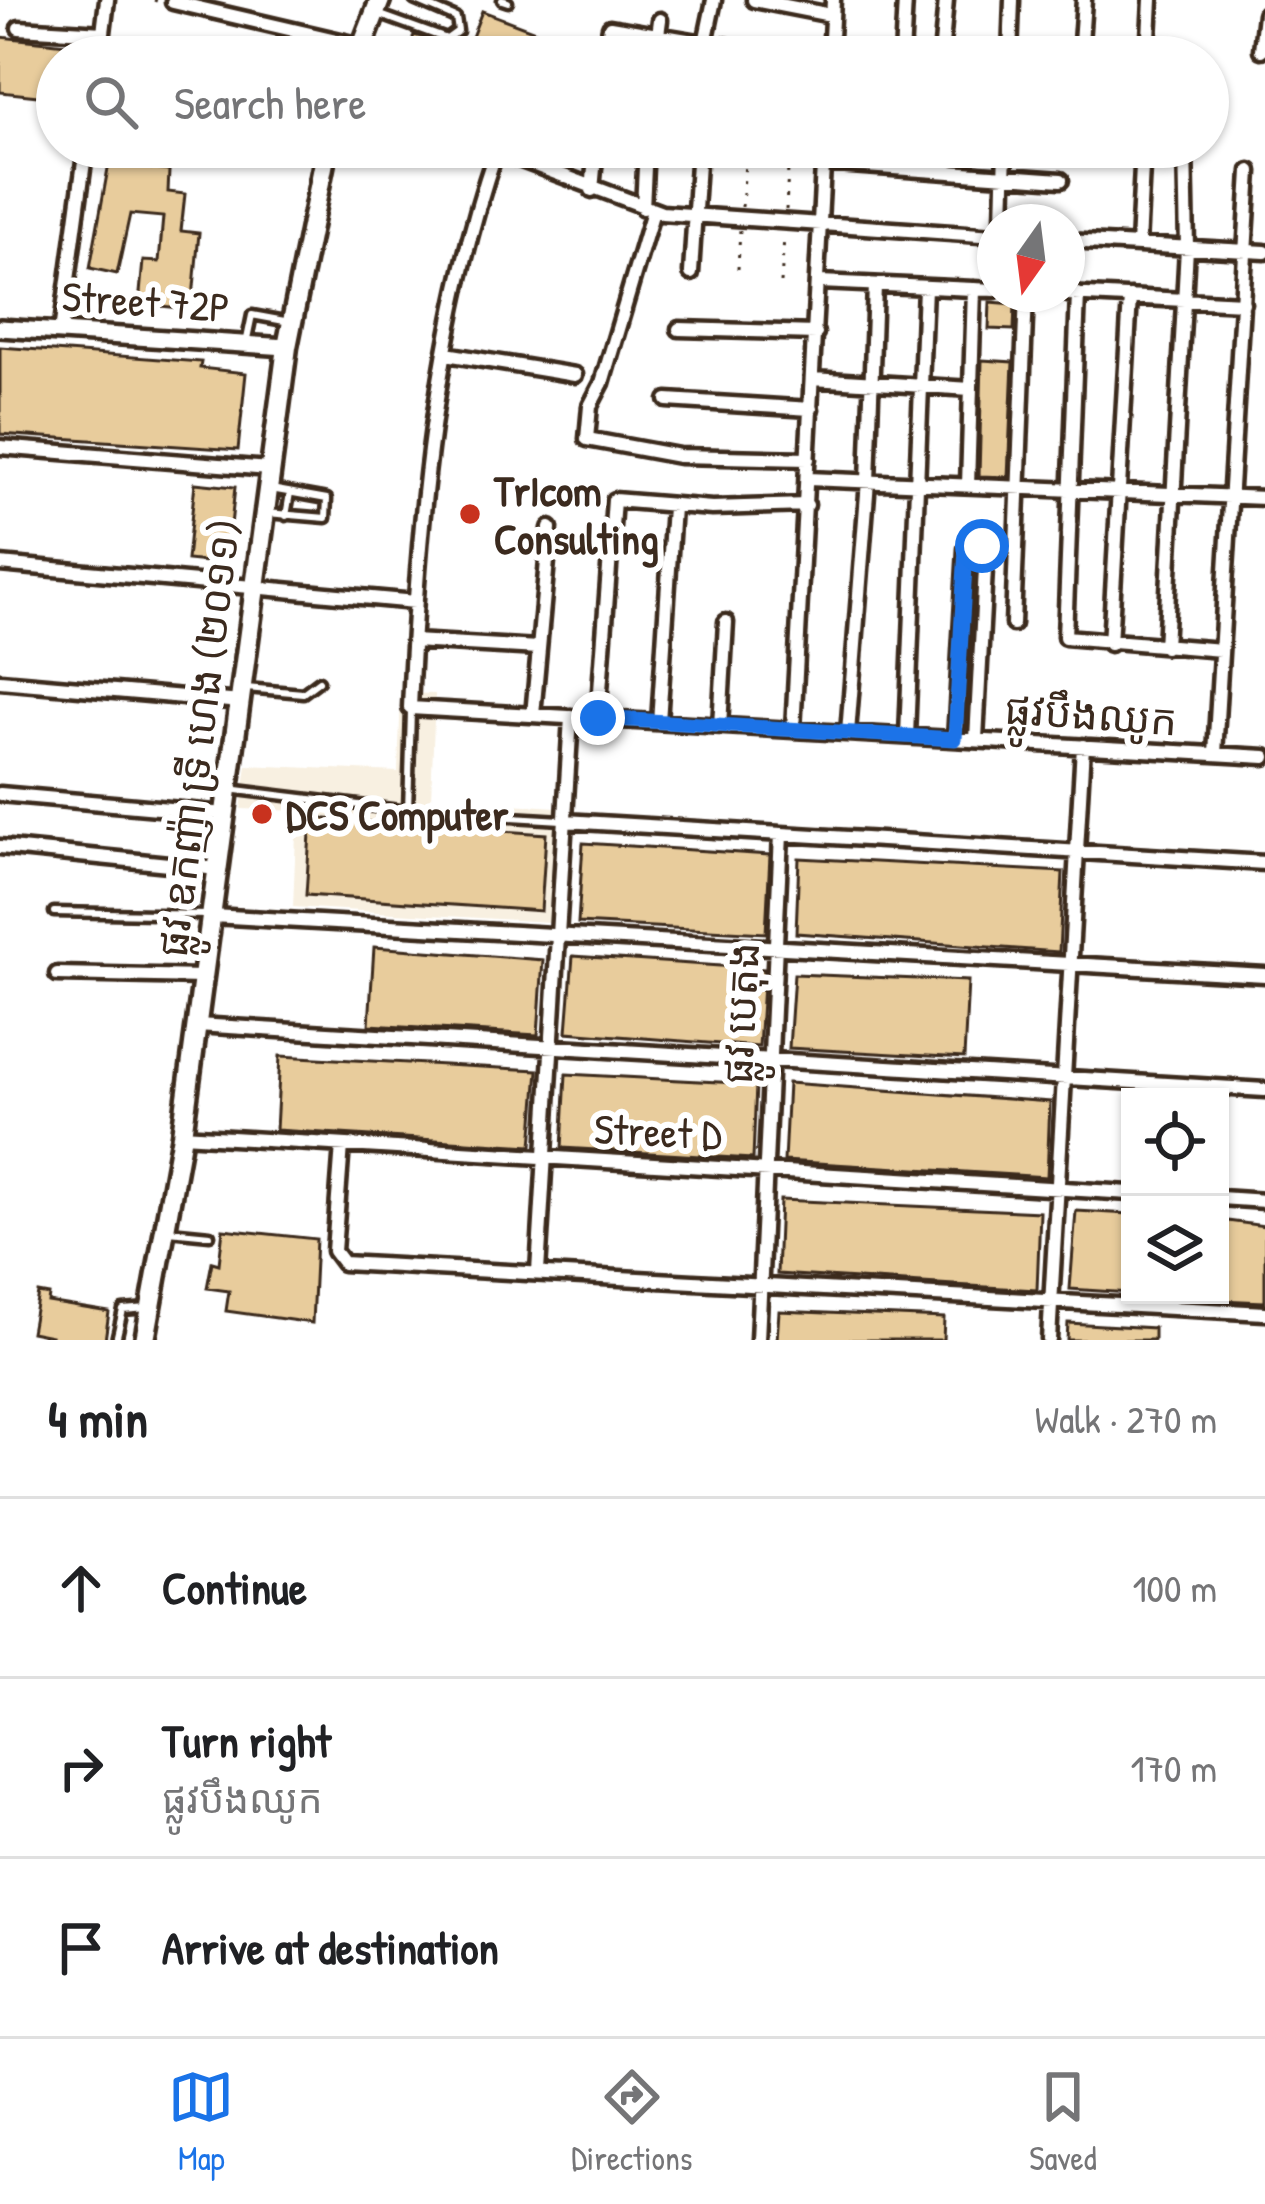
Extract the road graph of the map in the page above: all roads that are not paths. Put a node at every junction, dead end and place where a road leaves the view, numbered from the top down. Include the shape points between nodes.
1 (107, 0) edge
2 (414, 0) edge
3 (714, 0) edge
4 (754, 0) edge
5 (904, 0) edge
6 (946, 0) edge
7 (1012, 0) edge
8 (1084, 0) edge
9 (1151, 0) edge
10 (173, 2) edge
11 (377, 6) edge
12 (832, 7) edge
13 (1265, 14) edge
14 (659, 27) junction
15 (19, 28) dead end
16 (104, 33) junction
17 (104, 36) edge
18 (300, 36) edge
19 (366, 36) edge
20 (433, 36) edge
21 (452, 36) edge
22 (608, 36) edge
23 (658, 36) edge
24 (677, 36) edge
25 (707, 36) edge
26 (903, 36) edge
27 (943, 36) edge
28 (1011, 36) edge
29 (1081, 36) edge
30 (1149, 36) edge
31 (1261, 50) dead end
32 (83, 168) edge
33 (323, 168) edge
34 (488, 168) edge
35 (538, 168) edge
36 (594, 168) edge
37 (647, 168) edge
38 (698, 168) edge
39 (823, 168) edge
40 (888, 168) edge
41 (1004, 168) edge
42 (1143, 168) edge
43 (1186, 168) edge
44 (1250, 171) dead end
45 (1004, 177) junction
46 (1060, 180) dead end
47 (592, 190) junction
48 (1003, 204) edge
49 (648, 209) junction
50 (694, 219) junction
51 (822, 228) junction
52 (977, 235) edge
53 (1085, 242) edge
54 (1138, 245) junction
55 (1187, 248) junction
56 (1246, 250) junction
57 (1265, 252) edge
58 (692, 273) dead end
59 (820, 282) junction
60 (874, 284) junction
61 (925, 287) junction
62 (974, 290) joint
63 (1085, 295) edge
64 (1130, 297) junction
65 (1185, 300) junction
66 (1243, 303) junction
67 (1025, 312) edge
68 (1072, 312) edge
69 (292, 322) junction
70 (0, 328) edge
71 (679, 329) dead end
72 (61, 332) junction
73 (816, 333) junction
74 (246, 343) junction
75 (287, 347) junction
76 (446, 354) junction
77 (575, 375) dead end
78 (813, 379) junction
79 (871, 383) junction
80 (921, 386) junction
81 (971, 389) junction
82 (667, 400) dead end
83 (811, 409) junction
84 (0, 448) edge
85 (808, 459) junction
86 (808, 478) junction
87 (268, 479) junction
88 (868, 481) junction
89 (918, 483) junction
90 (968, 485) junction
91 (1016, 487) junction
92 (1069, 490) junction
93 (1121, 492) junction
94 (290, 493) junction
95 (1174, 494) junction
96 (1231, 496) junction
97 (1265, 498) edge
98 (807, 505) junction
99 (673, 507) junction
100 (263, 513) junction
101 (286, 516) junction
102 (550, 528) dead end
103 (0, 564) edge
104 (254, 585) junction
105 (415, 602) junction
106 (726, 622) dead end
107 (1013, 624) dead end
108 (413, 641) junction
109 (1110, 644) junction
110 (1165, 647) junction
111 (538, 648) junction
112 (1221, 650) junction
113 (0, 681) edge
114 (319, 681) dead end
115 (242, 695) junction
116 (410, 708) junction
117 (533, 715) junction
118 (572, 717) junction
119 (598, 718) junction
120 (659, 722) junction
121 (720, 725) junction
122 (793, 730) junction
123 (848, 733) junction
124 (907, 736) junction
125 (955, 739) junction
126 (976, 740) junction
127 (1083, 746) junction
128 (1215, 754) junction
129 (1265, 757) edge
130 (230, 789) junction
131 (0, 794) edge
132 (408, 811) junction
133 (226, 814) junction
134 (566, 820) junction
135 (781, 834) junction
136 (0, 848) edge
137 (1077, 851) junction
138 (1265, 862) edge
139 (218, 869) junction
140 (54, 912) dead end
141 (212, 916) junction
142 (559, 934) junction
143 (776, 946) junction
144 (1071, 964) junction
145 (57, 974) dead end
146 (1265, 975) edge
147 (204, 977) junction
148 (197, 1025) junction
149 (552, 1047) junction
150 (771, 1060) junction
151 (1064, 1078) junction
152 (1265, 1090) edge
153 (182, 1135) junction
154 (341, 1145) junction
155 (545, 1157) junction
156 (766, 1171) junction
157 (1058, 1188) junction
158 (1121, 1192) edge
159 (1229, 1199) edge
160 (1265, 1201) edge
161 (165, 1230) junction
162 (210, 1235) dead end
163 (538, 1272) junction
164 (760, 1285) junction
165 (1051, 1301) junction
166 (151, 1308) junction
167 (1265, 1313) edge
168 (116, 1340) edge
169 (146, 1340) edge
170 (758, 1340) edge
171 (1049, 1340) edge

1 - 16 street
2 - 21 lane via 456,18
3 - 25 street
4 - 12 street
5 - 26 street
6 - 27 street
7 - 28 street
8 - 29 street
9 - 30 street
10 - 18 street
11 - 19 main road
11 - 20 lane
13 - 31 street
14 - 22 street via 610,27
14 - 23 street
14 - 24 street
15 - 16 street
16 - 17 street
32 - 72 street
33 - 69 main road, ផ្លូវ ឧកញ៉ា ទ្រី ហេង (២០១១)
34 - 76 street
35 - 47 street
36 - 47 street
37 - 49 street
38 - 50 street
39 - 51 street
40 - 45 street
41 - 45 street
42 - 54 street
43 - 55 street
44 - 56 street
45 - 46 street
45 - 48 street
47 - 49 street
49 - 50 street
49 - 85 street via 586,439 679,456
50 - 51 street
50 - 58 street
51 - 52 street
51 - 59 street
53 - 54 street
54 - 55 street
55 - 56 street
55 - 65 street
56 - 57 street
56 - 66 street
59 - 60 street
59 - 73 street
60 - 61 street
60 - 79 street
61 - 62 street
61 - 80 street
62 - 81 street
63 - 64 street
64 - 65 street
64 - 93 street
65 - 66 street
65 - 95 street
66 - 96 street
67 - 91 street
68 - 92 street
69 - 74 lane via 252,315
69 - 75 main road, ផ្លូវ ឧកញ៉ា ទ្រី ហេង (២០១១)
70 - 72 street, Street 72P
71 - 73 street
72 - 74 street, Street 72P
73 - 78 street
74 - 75 street, Street 72P
75 - 87 main road, ផ្លូវ ឧកញ៉ា ទ្រី ហេង (២០១១)
76 - 77 street
76 - 105 street
78 - 79 street
78 - 83 street
79 - 80 street
79 - 88 street
80 - 81 street
80 - 89 street
81 - 90 street
82 - 83 street
83 - 85 street
84 - 87 street
85 - 86 street
86 - 88 street
86 - 98 street
87 - 94 lane
87 - 100 main road, ផ្លូវ ឧកញ៉ា ទ្រី ហេង (២០១១)
88 - 89 street
88 - 123 street
89 - 90 street
89 - 124 street
90 - 91 street
91 - 92 street
91 - 107 street
92 - 93 street
92 - 109 street via 1065,637
93 - 95 street
93 - 109 street
94 - 101 lane
94 - 101 lane via 328,502 324,520
95 - 96 street
95 - 110 street
96 - 97 street
96 - 112 street
98 - 99 street
98 - 122 street
99 - 119 street via 620,498 611,508
99 - 120 street
100 - 101 lane
100 - 104 main road, ផ្លូវ ឧកញ៉ា ទ្រី ហេង (២០១១)
102 - 111 street
103 - 104 street
104 - 105 street
104 - 115 main road, ផ្លូវ ឧកញ៉ា ទ្រី ហេង (២០១១)
105 - 108 street
106 - 121 street
108 - 111 street
108 - 116 street
109 - 110 street
110 - 112 street
111 - 117 street
112 - 128 street
113 - 115 street
114 - 115 lane via 303,694
115 - 130 main road, ផ្លូវ ឧកញ៉ា ទ្រី ហេង (២០១១)
116 - 117 street, ផ្លូវបឹងឈូក
116 - 132 lane
117 - 118 street, ផ្លូវបឹងឈូក
118 - 119 street, ផ្លូវបឹងឈូក
118 - 134 street
119 - 120 street, ផ្លូវបឹងឈូក
120 - 121 street, ផ្លូវបឹងឈូក
121 - 122 street, ផ្លូវបឹងឈូក
122 - 123 street, ផ្លូវបឹងឈូក
123 - 124 street, ផ្លូវបឹងឈូក
124 - 125 street, ផ្លូវបឹងឈូក
125 - 126 street, ផ្លូវបឹងឈូក
125 - 126 street via 966,549 973,544 986,550
126 - 127 street, ផ្លូវបឹងឈូក
127 - 128 street, ផ្លូវបឹងឈូក
127 - 137 street
128 - 129 street, ផ្លូវបឹងឈូក
130 - 132 lane
130 - 133 main road, ផ្លូវ ឧកញ៉ា ទ្រី ហេង (២០១១)
131 - 133 street
132 - 134 lane
133 - 139 main road, ផ្លូវ ឧកញ៉ា ទ្រី ហេង (២០១១)
134 - 135 street
134 - 142 street
135 - 137 street
135 - 143 street, ផ្លូវ បេតុង
136 - 139 street
137 - 138 street
137 - 144 street
139 - 141 main road, ផ្លូវ ឧកញ៉ា ទ្រី ហេង (២០១១)
140 - 141 lane
141 - 142 street
141 - 147 main road, ផ្លូវ ឧកញ៉ា ទ្រី ហេង (២០១១)
142 - 143 street
142 - 149 street
143 - 144 street
143 - 150 street, ផ្លូវ បេតុង
144 - 146 street
144 - 151 street
145 - 147 street
147 - 148 main road, ផ្លូវ ឧកញ៉ា ទ្រី ហេង (២០១១)
148 - 149 street
148 - 153 main road, ផ្លូវ ឧកញ៉ា ទ្រី ហេង (២០១១)
149 - 150 street
149 - 155 street
150 - 151 street
150 - 156 street, ផ្លូវ បេតុង
151 - 152 street
151 - 157 street
153 - 154 street, Street D
153 - 161 main road, ផ្លូវ ឧកញ៉ា ទ្រី ហេង (២០១១)
154 - 155 street, Street D
154 - 163 street via 336,1260
155 - 156 street, Street D
155 - 163 street
156 - 157 street, Street D
156 - 164 street, ផ្លូវ បេតុង
157 - 158 street, Street D
157 - 165 street
159 - 160 street
161 - 162 lane
161 - 166 main road, ផ្លូវ ឧកញ៉ា ទ្រី ហេង (២០១១)
163 - 164 street
164 - 165 street
164 - 170 street, ផ្លូវ បេតុង
165 - 167 street
165 - 171 street
166 - 168 lane via 123,1310
166 - 169 main road, ផ្លូវ ឧកញ៉ា ទ្រី ហេង (២០១១)

